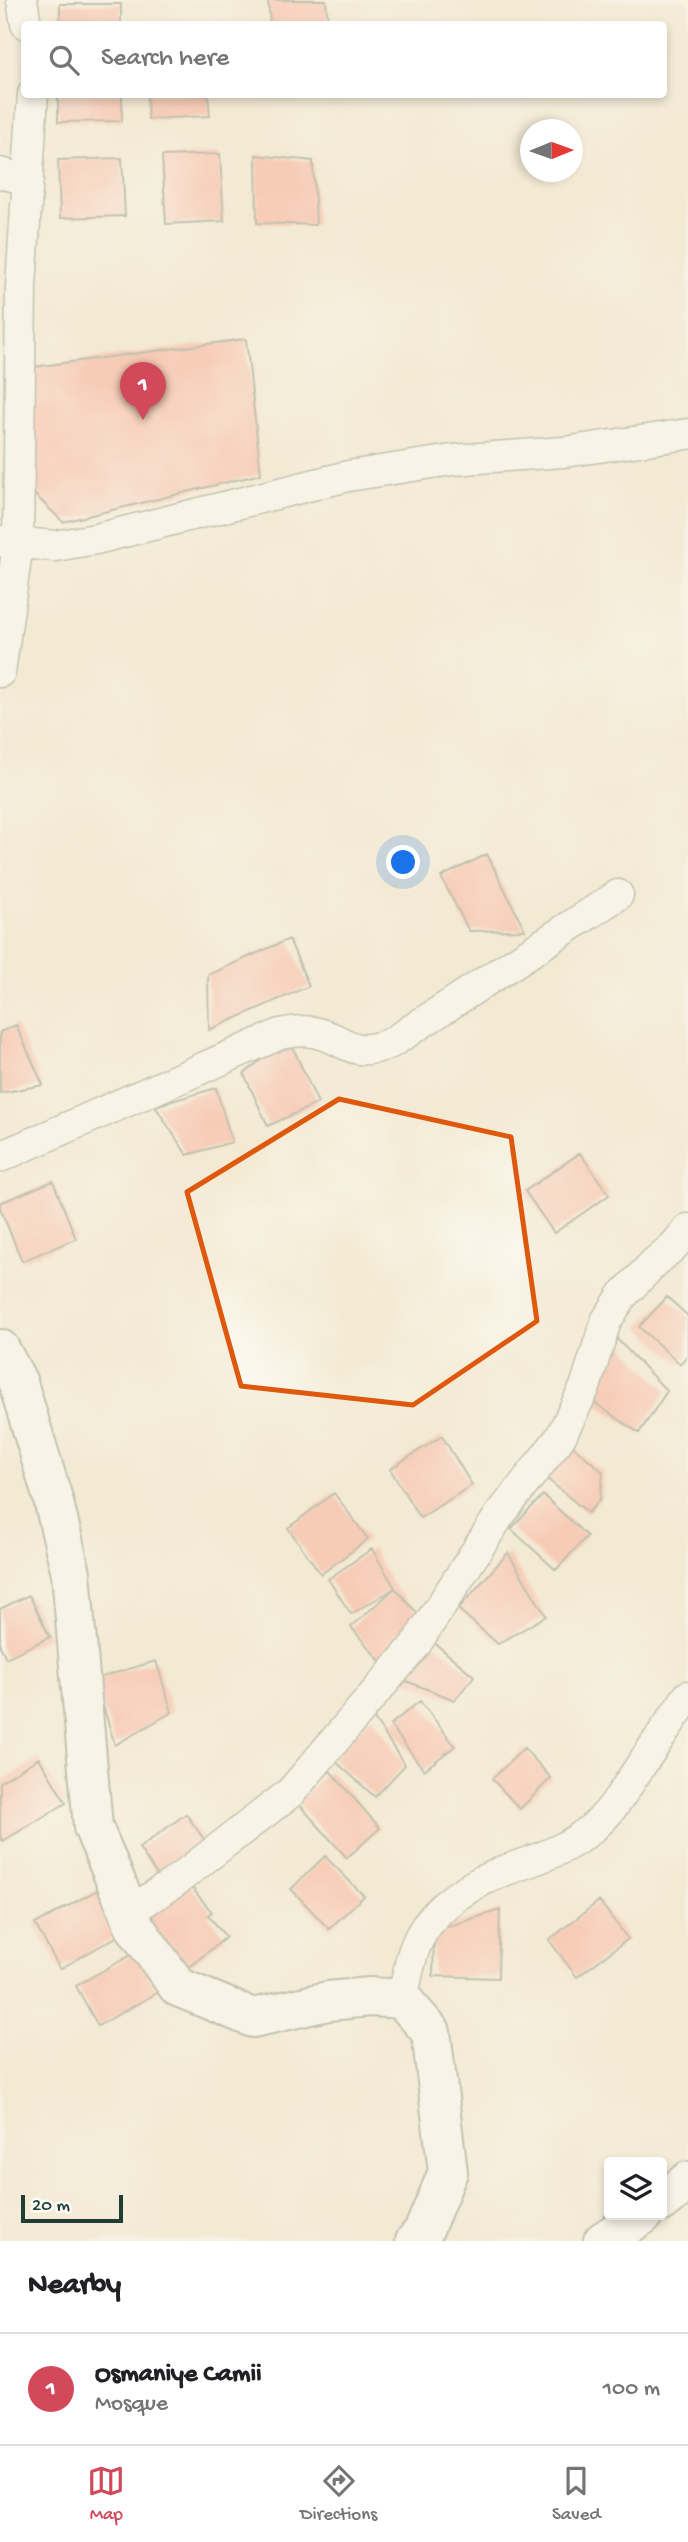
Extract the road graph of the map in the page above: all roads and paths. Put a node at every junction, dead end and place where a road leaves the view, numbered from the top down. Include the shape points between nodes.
1 (32, 98) edge
2 (14, 176) edge
3 (688, 434) edge
4 (9, 542) edge
5 (0, 672) edge
6 (618, 895) dead end
7 (0, 1157) edge
8 (686, 1235) edge
9 (0, 1349) edge
10 (688, 1696) edge
11 (130, 1911) junction
12 (402, 1999) junction
13 (688, 2181) edge
14 (667, 2198) edge
15 (635, 2220) edge
16 (415, 2241) edge
17 (603, 2241) edge

1 - 2 street
2 - 4 street via 22,287
3 - 4 street via 348,475 96,539 55,546
4 - 5 street
6 - 7 street via 391,1043 365,1050 312,1032 280,1034
8 - 11 street via 623,1295 606,1321 584,1387 560,1438 499,1516 414,1647 290,1793
9 - 11 street via 18,1383 71,1573 93,1827
10 - 12 street via 609,1812 590,1831 544,1858 465,1889 436,1914 414,1951
11 - 12 street via 135,1927 178,1987 253,2018 328,2001
12 - 16 street via 431,2032 448,2172
13 - 14 street
15 - 17 street

